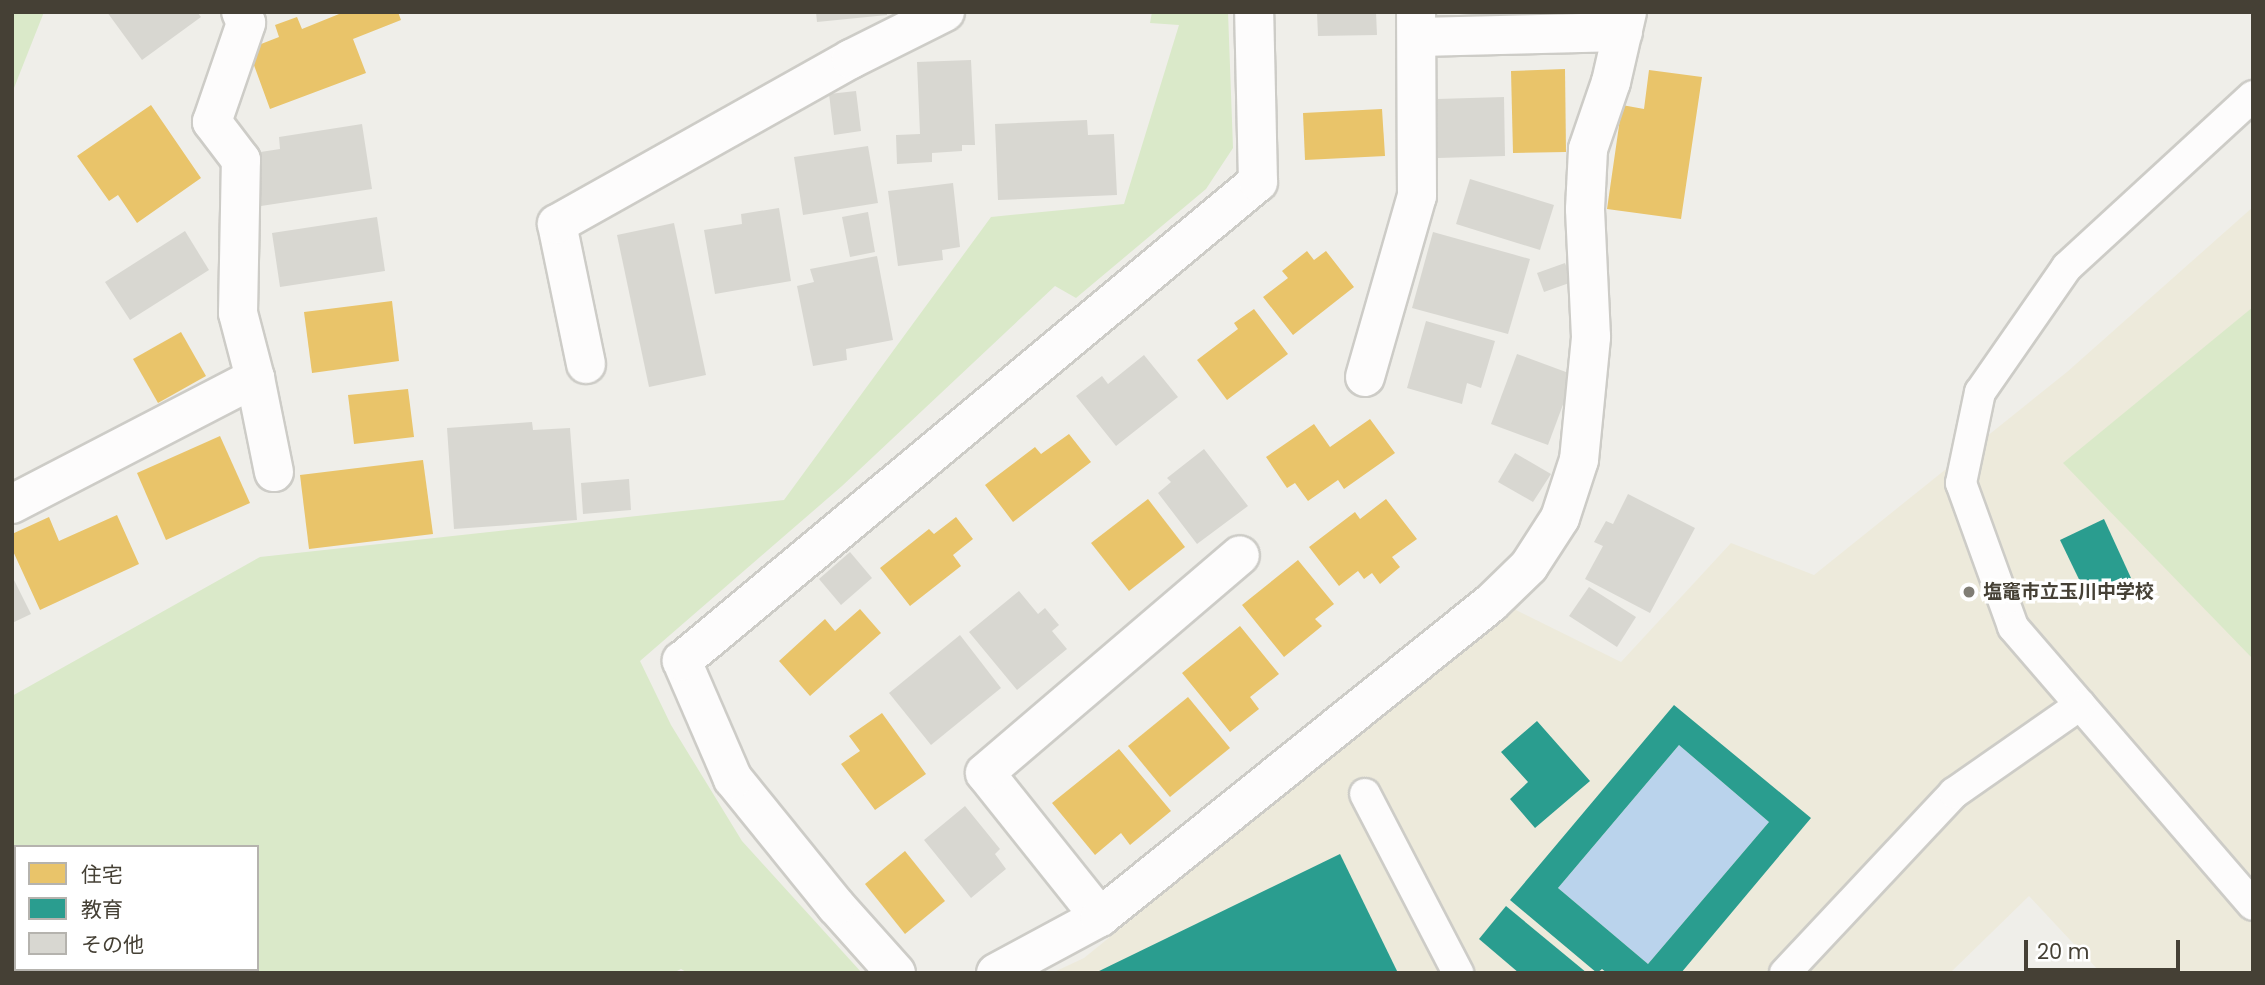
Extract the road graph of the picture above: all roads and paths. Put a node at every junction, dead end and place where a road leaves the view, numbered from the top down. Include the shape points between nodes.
1 (242, 12) edge
2 (946, 12) edge
3 (1254, 12) edge
4 (1625, 22) edge
5 (1417, 25) edge
6 (2253, 96) edge
7 (586, 364) dead end
8 (1365, 377) dead end
9 (255, 378) junction
10 (274, 472) dead end
11 (12, 504) edge
12 (1240, 555) dead end
13 (2081, 705) junction
14 (1365, 794) dead end
15 (2253, 905) edge
16 (1100, 917) junction
17 (896, 973) edge
18 (996, 973) edge
19 (1458, 973) edge
20 (1785, 973) edge

1 - 9 street via 246,23 212,122 241,160 239,313
2 - 7 street via 851,59 557,224
3 - 17 street via 1258,182 682,661 733,779
4 - 5 street
4 - 16 street via 1588,149 1585,209 1591,337 1579,460 1560,518 1529,566 1491,603
5 - 8 street via 1417,196
6 - 13 lane via 2067,267 1980,392 1961,483 2013,627
9 - 10 street
9 - 11 street
12 - 16 street via 985,773
13 - 15 lane
13 - 20 lane via 1954,793
14 - 19 lane
16 - 18 street

